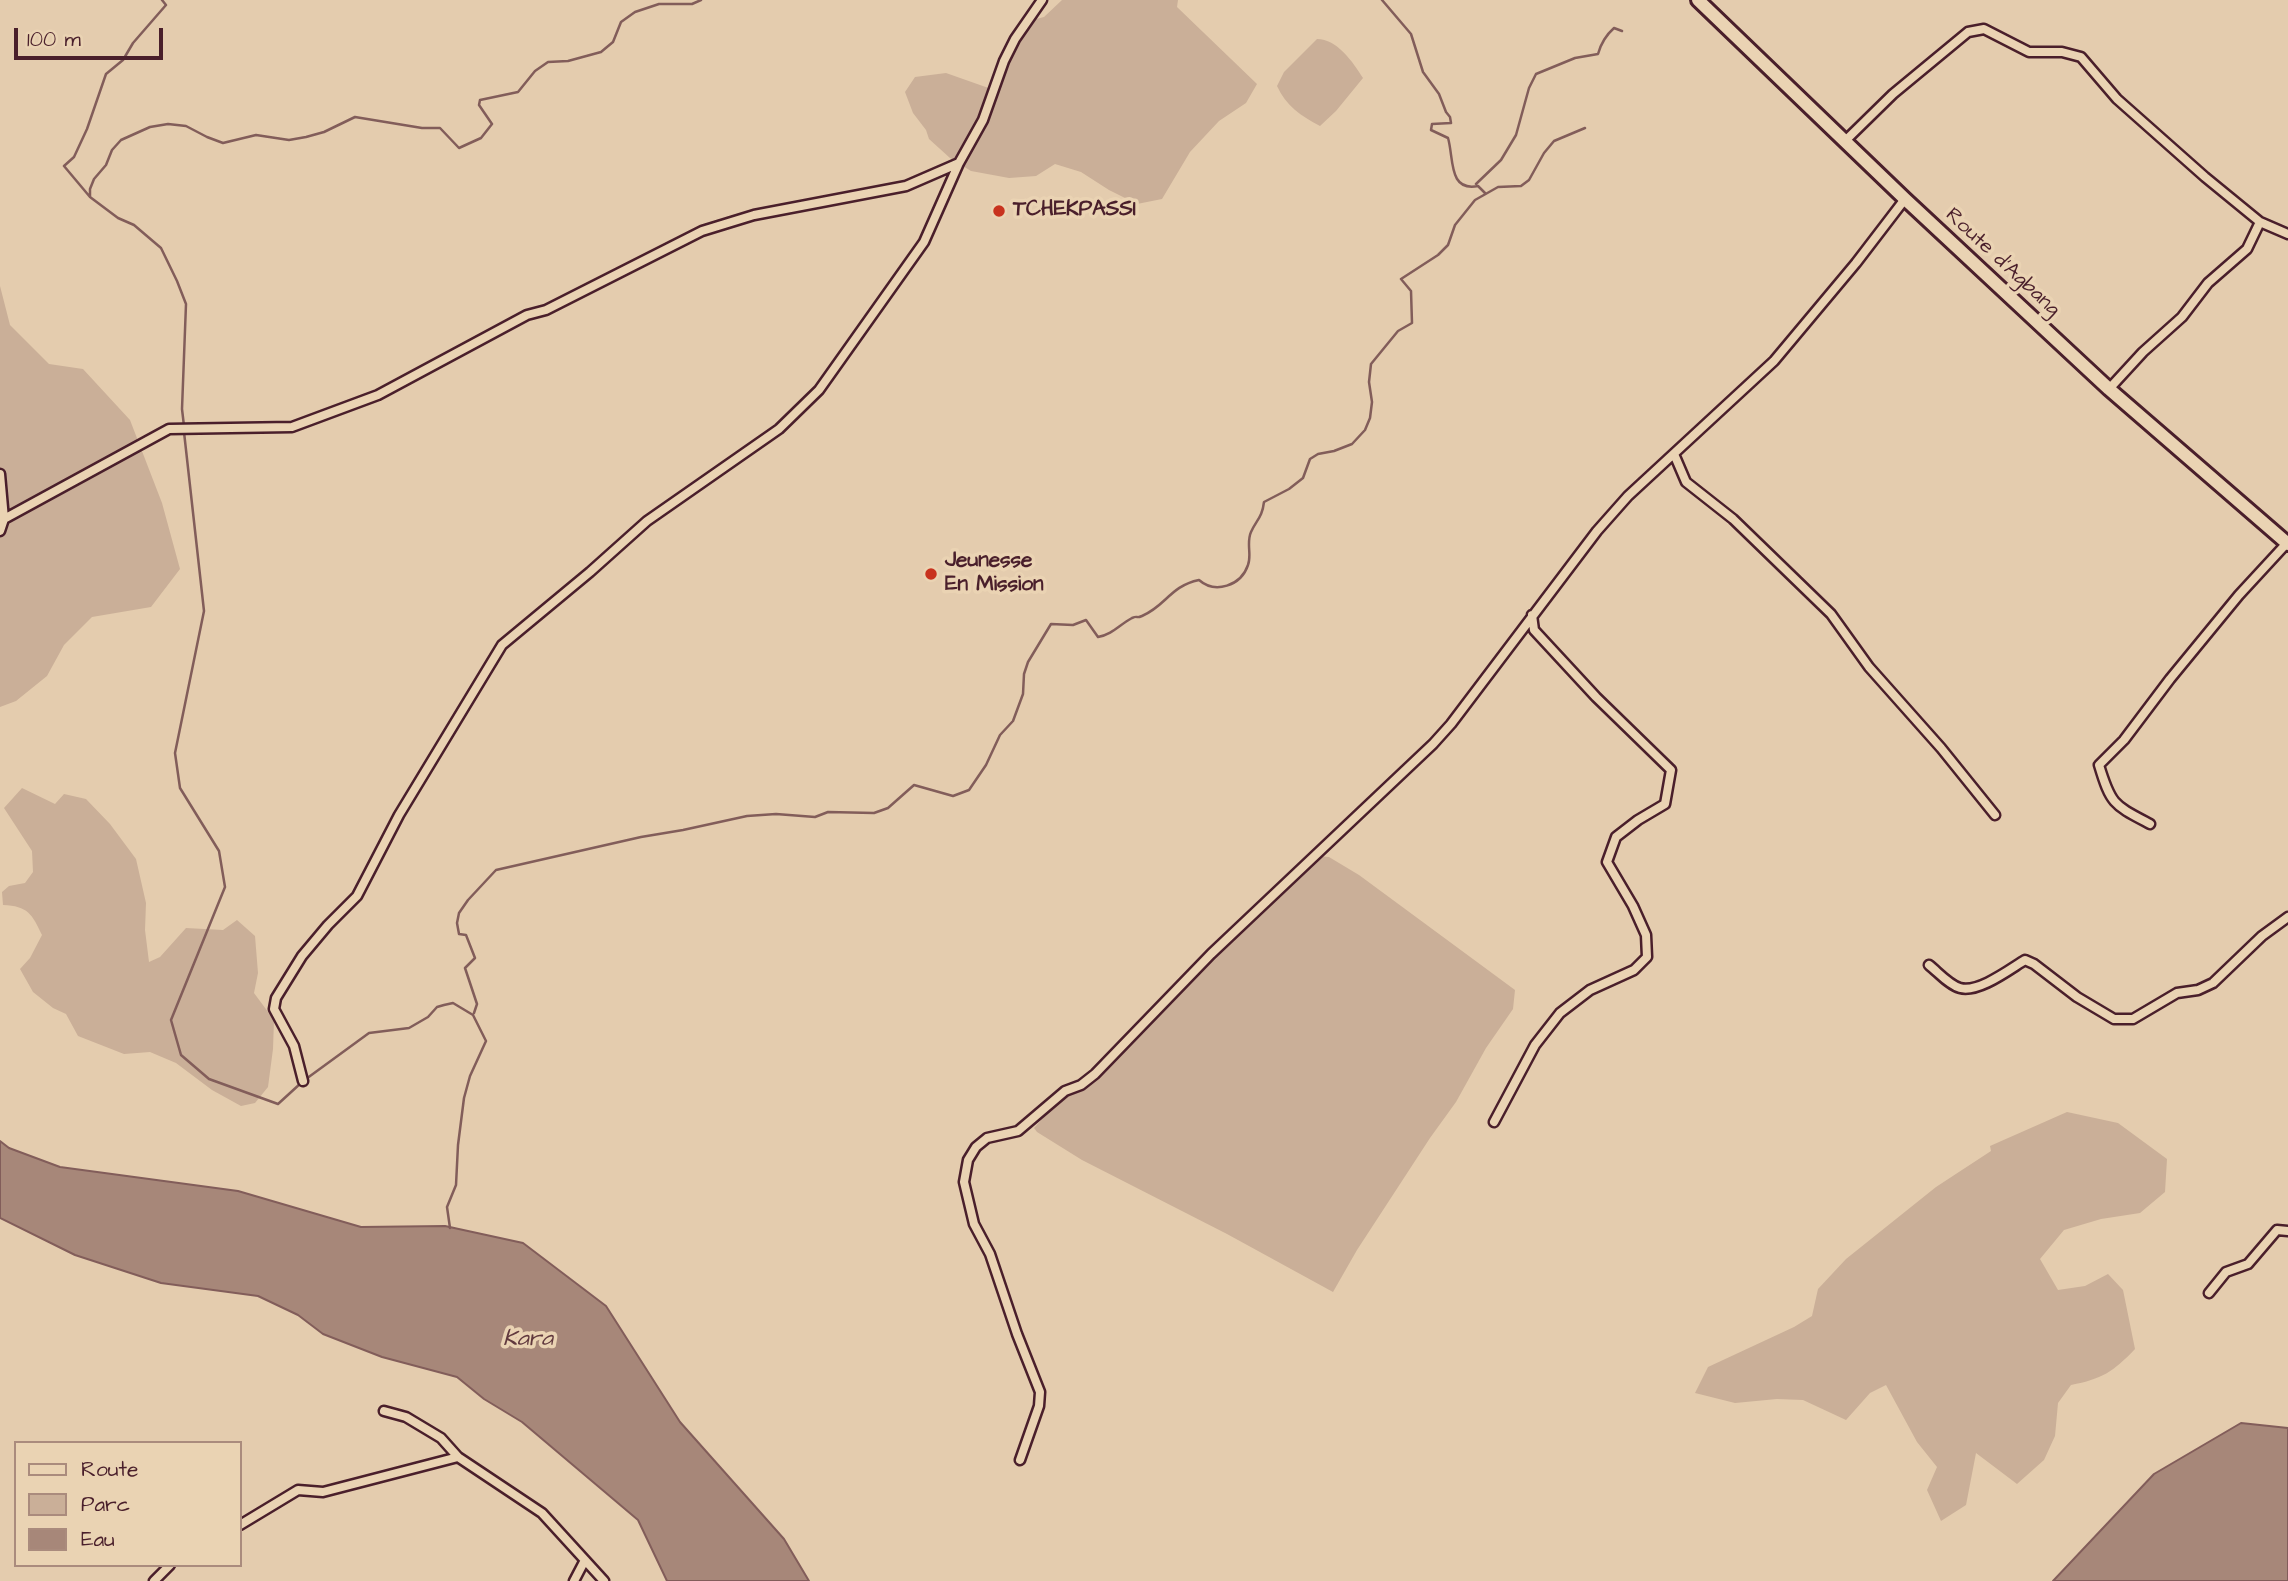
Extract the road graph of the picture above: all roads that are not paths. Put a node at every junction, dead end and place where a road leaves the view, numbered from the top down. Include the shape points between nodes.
1 (1042, 0) edge
2 (1698, 0) edge
3 (1845, 141) junction
4 (960, 163) junction
5 (1905, 199) junction
6 (2260, 222) junction
7 (2288, 234) edge
8 (2109, 389) junction
9 (1674, 454) junction
10 (0, 474) edge
11 (4, 519) junction
12 (0, 531) edge
13 (2288, 544) edge
14 (1532, 615) junction
15 (1995, 815) dead end
16 (2150, 824) dead end
17 (2288, 917) edge
18 (1930, 965) dead end
19 (303, 1081) dead end
20 (1494, 1122) dead end
21 (2288, 1231) edge
22 (2209, 1293) dead end
23 (384, 1411) dead end
24 (458, 1457) junction
25 (1020, 1460) dead end
26 (242, 1524) edge
27 (585, 1560) junction
28 (168, 1567) edge
29 (154, 1581) edge
30 (574, 1581) edge
31 (604, 1581) edge

1 - 4 street via 1015,39 984,120
2 - 3 main road, Route d'Agbang
3 - 5 main road, Route d'Agbang
3 - 6 street via 1968,32 1984,29 2029,52 2081,57 2143,125
4 - 11 street via 906,186 754,215 702,231 546,310 527,315 378,395 292,427 169,429
4 - 19 street via 924,242 819,390 779,429 647,521 502,645 399,815 357,896 311,945 276,998 274,1009 294,1046
5 - 8 main road, Route d'Agbang
5 - 9 street via 1774,361
6 - 7 street
6 - 8 street via 2247,249 2208,283 2182,317
8 - 13 main road, Route d'Agbang
9 - 14 street via 1597,531
9 - 15 street via 1686,482 1733,519 1831,614 1869,667
10 - 11 street
11 - 12 street
13 - 16 street via 2239,595 2099,765 2106,790 2118,807
14 - 20 street via 1534,631 1671,770 1664,804 1616,837 1607,862 1647,935 1647,957 1634,970 1590,990 1560,1013 1535,1045
14 - 25 street via 1433,744 1220,945 1095,1074 1065,1091 1018,1130 987,1138 975,1147 964,1182 974,1224 990,1254 1040,1392
17 - 18 street via 2213,983 2178,993 2133,1019 2114,1019 2025,960 1995,979 1961,988
21 - 22 street via 2277,1230 2248,1264 2226,1272
23 - 24 street via 406,1417 441,1438
24 - 26 street via 323,1492 298,1490
24 - 27 street via 542,1513
27 - 30 street
27 - 31 street
28 - 29 street

